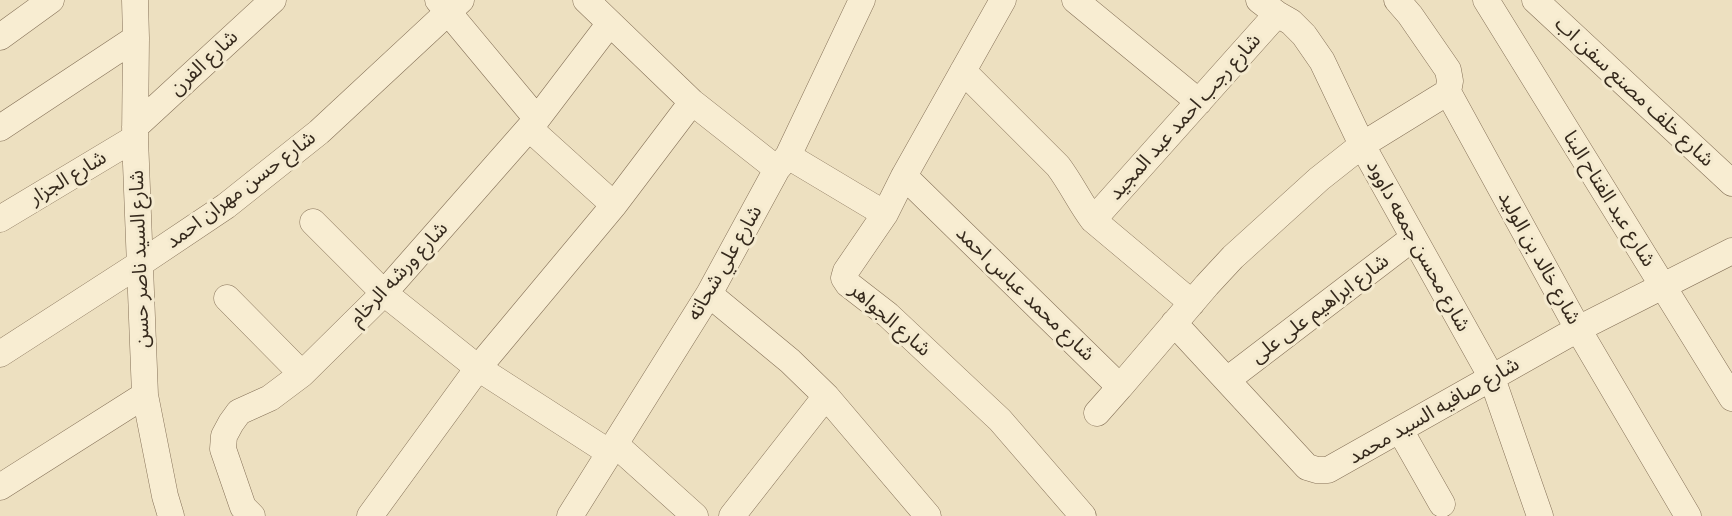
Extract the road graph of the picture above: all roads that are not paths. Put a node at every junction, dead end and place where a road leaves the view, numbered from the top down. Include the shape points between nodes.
1 (51, 0) edge
2 (135, 0) edge
3 (273, 0) edge
4 (862, 0) edge
5 (1003, 0) edge
6 (1075, 0) edge
7 (1397, 0) edge
8 (1486, 0) edge
9 (1535, 0) edge
10 (588, 1) edge
11 (449, 4) edge
12 (1268, 7) edge
13 (610, 22) junction
14 (0, 37) edge
15 (136, 38) junction
16 (963, 71) junction
17 (1448, 92) junction
18 (692, 102) junction
19 (1199, 102) junction
20 (533, 124) junction
21 (0, 128) edge
22 (135, 132) junction
23 (1362, 145) junction
24 (782, 163) junction
25 (904, 176) junction
26 (1732, 183) edge
27 (614, 205) junction
28 (885, 214) junction
29 (0, 219) edge
30 (1093, 220) junction
31 (313, 222) dead end
32 (1413, 238) junction
33 (1732, 251) edge
34 (141, 263) junction
35 (1664, 287) junction
36 (384, 293) junction
37 (709, 294) junction
38 (226, 298) dead end
39 (1192, 303) junction
40 (1174, 323) junction
41 (1578, 329) junction
42 (0, 354) edge
43 (478, 368) junction
44 (302, 374) junction
45 (1492, 378) junction
46 (1227, 380) junction
47 (1120, 387) junction
48 (145, 395) junction
49 (826, 396) junction
50 (1732, 398) edge
51 (1097, 413) dead end
52 (1400, 430) junction
53 (613, 449) junction
54 (0, 487) edge
55 (1442, 504) dead end
56 (578, 512) edge
57 (242, 513) edge
58 (171, 516) edge
59 (370, 516) edge
60 (694, 516) edge
61 (732, 516) edge
62 (928, 516) edge
63 (1083, 516) edge
64 (1540, 516) edge
65 (1688, 516) edge

1 - 14 street
2 - 15 street, شارع السيد ناصر حسن
3 - 22 street, شارع الفرن
4 - 24 street, شارع علي شحاته
5 - 16 street, شارع الجواهر
6 - 19 street
7 - 17 street, شارع خالد بن الوليد via 1448,70
8 - 35 street, شارع عبد الفتاح البنا
9 - 26 street, شارع خلف مصنع سفن اب
10 - 13 street
11 - 20 street
11 - 34 street, شارع حسن مهران احمد via 319,132 226,206
12 - 19 street, شارع رجب احمد عبد المجيد
12 - 23 street, شارع محسن جمعه داوود via 1304,35 1322,61
13 - 18 street
13 - 20 street, شارع ورشه الرخام
15 - 21 street
15 - 22 street, شارع السيد ناصر حسن
16 - 25 street, شارع الجواهر
16 - 30 street via 1058,166
17 - 23 street
17 - 41 street, شارع خالد بن الوليد
18 - 24 street
18 - 27 street
19 - 30 street, شارع رجب احمد عبد المجيد
20 - 27 street
20 - 36 street, شارع ورشه الرخام
22 - 29 street, شارع الجزار
22 - 34 street, شارع السيد ناصر حسن
23 - 32 street, شارع محسن جمعه داوود
23 - 39 street via 1233,257
24 - 28 street
24 - 37 street, شارع علي شحاته
25 - 28 street, شارع الجواهر
25 - 47 street, شارع محمد عباس احمد
27 - 43 street
28 - 63 street, شارع الجواهر via 844,278 1000,420
30 - 39 street
31 - 36 street
32 - 45 street, شارع محسن جمعه داوود
32 - 46 street, شارع ابراهيم على على
33 - 35 street, شارع صافيه السيد محمد
34 - 42 street, شارع حسن مهران احمد
34 - 48 street, شارع السيد ناصر حسن
35 - 41 street, شارع صافيه السيد محمد
35 - 50 street, شارع عبد الفتاح البنا
36 - 43 street
36 - 44 street, شارع ورشه الرخام
37 - 49 street
37 - 53 street, شارع علي شحاته
38 - 44 street
39 - 40 street
40 - 46 street, شارع صافيه السيد محمد
40 - 47 street
41 - 45 street, شارع صافيه السيد محمد
41 - 65 street, شارع خالد بن الوليد
43 - 53 street
43 - 59 street
44 - 57 street, شارع ورشه الرخام via 270,398 239,412 224,436 223,449
45 - 52 street, شارع صافيه السيد محمد
45 - 64 street, شارع محسن جمعه داوود
46 - 52 street, شارع صافيه السيد محمد via 1307,467 1317,470 1328,471
47 - 51 street
48 - 54 street
48 - 58 street, شارع السيد ناصر حسن
49 - 61 street
49 - 62 street
52 - 55 street
53 - 56 street, شارع علي شحاته
53 - 60 street

